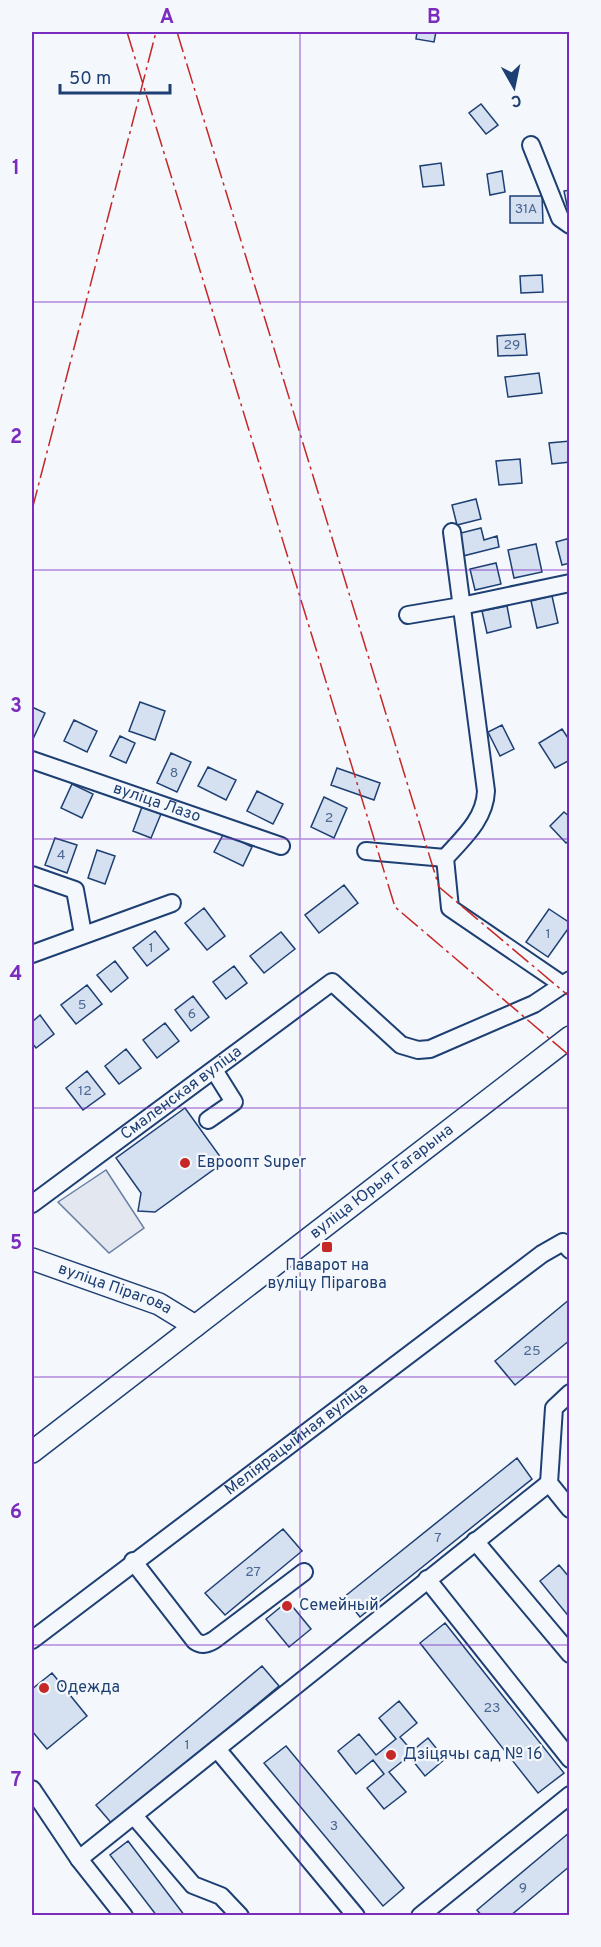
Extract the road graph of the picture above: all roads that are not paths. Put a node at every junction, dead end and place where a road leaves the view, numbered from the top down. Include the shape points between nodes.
1 (531, 145) dead end
2 (570, 225) edge
3 (452, 532) dead end
4 (570, 583) edge
5 (461, 606) junction
6 (408, 615) dead end
7 (32, 760) edge
8 (281, 846) dead end
9 (366, 850) dead end
10 (445, 858) junction
11 (32, 875) edge
12 (172, 903) dead end
13 (83, 934) junction
14 (32, 954) edge
15 (566, 982) edge
16 (570, 1037) edge
17 (214, 1070) junction
18 (208, 1120) dead end
19 (32, 1204) edge
20 (566, 1246) edge
21 (32, 1259) edge
22 (195, 1326) junction
23 (570, 1393) edge
24 (32, 1452) edge
25 (549, 1483) junction
26 (570, 1509) edge
27 (475, 1541) junction
28 (133, 1562) junction
29 (304, 1572) dead end
30 (427, 1579) junction
31 (32, 1640) edge
32 (570, 1654) edge
33 (217, 1749) junction
34 (570, 1759) edge
35 (32, 1789) edge
36 (570, 1795) edge
37 (135, 1817) junction
38 (80, 1859) junction
39 (124, 1916) edge
40 (240, 1916) edge
41 (356, 1916) edge
42 (420, 1916) edge

1 - 2 street via 560,218
3 - 5 street
4 - 5 street
5 - 6 street
5 - 10 street via 486,804 480,817
7 - 8 street, вуліца Лазо
9 - 10 street
10 - 15 street via 450,908
11 - 13 street via 75,890
12 - 13 street
13 - 14 street
15 - 17 street, Смаленская вуліца via 504,1018 430,1049 418,1050 401,1045 332,982
16 - 22 main road, вуліца Юрыя Гагарына
17 - 18 street via 234,1102
17 - 19 street, Смаленская вуліца
20 - 28 street, Меліярацыйная вуліца via 542,1254
21 - 22 main road, вуліца Пірагова via 159,1304
22 - 24 main road, вуліца Юрыя Гагарына
23 - 25 street via 554,1408
25 - 26 street
25 - 27 street
27 - 30 street
27 - 32 street
28 - 29 street via 201,1644 214,1640
28 - 31 street, Меліярацыйная вуліца
30 - 33 street
30 - 34 street
33 - 37 street
33 - 41 street
35 - 38 street
36 - 42 street
37 - 38 street
37 - 40 street via 193,1886 221,1896
38 - 39 street

